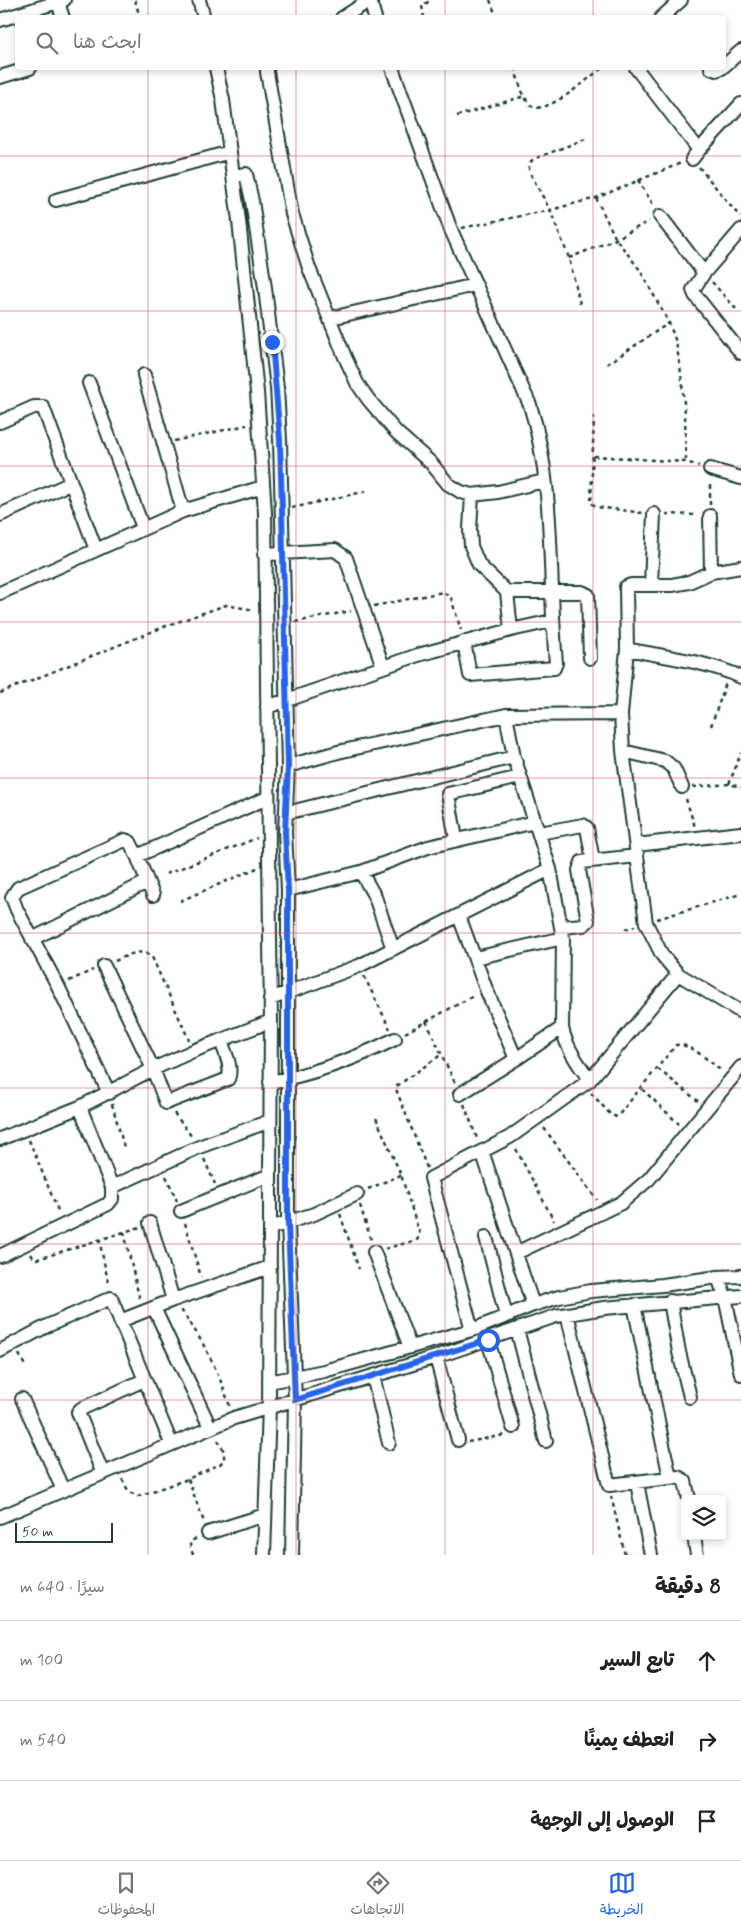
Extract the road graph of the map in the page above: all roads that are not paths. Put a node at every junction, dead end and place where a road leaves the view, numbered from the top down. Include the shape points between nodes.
1 (199, 0) edge
2 (370, 0) edge
3 (681, 0) edge
4 (61, 1) edge
5 (36, 4) edge
6 (63, 15) edge
7 (203, 15) edge
8 (347, 15) edge
9 (374, 15) edge
10 (666, 15) edge
11 (0, 20) edge
12 (741, 51) edge
13 (726, 64) edge
14 (23, 70) edge
15 (216, 70) edge
16 (268, 70) edge
17 (393, 70) edge
18 (637, 70) edge
19 (0, 77) edge
20 (741, 104) edge
21 (230, 152) junction
22 (232, 176) junction
23 (56, 200) dead end
24 (660, 216) road end
25 (741, 230) edge
26 (704, 273) junction
27 (475, 285) junction
28 (330, 318) junction
29 (741, 352) edge
30 (144, 375) dead end
31 (89, 383) dead end
32 (0, 422) edge
33 (710, 469) road end
34 (741, 478) edge
35 (544, 481) junction
36 (71, 483) junction
37 (263, 486) junction
38 (472, 495) junction
39 (182, 511) junction
40 (654, 514) road end
41 (0, 515) edge
42 (710, 516) road end
43 (143, 528) junction
44 (96, 550) junction
45 (283, 553) junction
46 (264, 554) junction
47 (741, 567) edge
48 (711, 572) junction
49 (651, 585) junction
50 (507, 592) junction
51 (552, 592) junction
52 (0, 594) edge
53 (552, 621) junction
54 (511, 630) junction
55 (464, 642) junction
56 (627, 650) junction
57 (590, 658) dead end
58 (383, 667) junction
59 (736, 674) edge
60 (286, 701) junction
61 (268, 707) junction
62 (621, 714) junction
63 (506, 716) junction
64 (623, 750) junction
65 (514, 757) junction
66 (288, 766) junction
67 (520, 777) junction
68 (682, 788) road end
69 (267, 798) junction
70 (286, 813) junction
71 (537, 827) junction
72 (741, 832) edge
73 (456, 839) junction
74 (636, 850) junction
75 (137, 856) junction
76 (593, 860) junction
77 (550, 869) junction
78 (361, 872) junction
79 (147, 882) junction
80 (288, 890) junction
81 (153, 895) dead end
82 (459, 916) junction
83 (562, 932) junction
84 (32, 938) junction
85 (393, 949) junction
86 (475, 958) junction
87 (104, 966) road end
88 (678, 974) junction
89 (289, 993) junction
90 (270, 999) junction
91 (741, 1012) edge
92 (271, 1022) junction
93 (562, 1028) junction
94 (396, 1039) road end
95 (221, 1041) junction
96 (516, 1059) junction
97 (741, 1067) edge
98 (153, 1069) junction
99 (289, 1078) junction
100 (270, 1082) junction
101 (586, 1082) junction
102 (108, 1093) junction
103 (460, 1094) dead end
104 (80, 1107) junction
105 (270, 1121) junction
106 (0, 1139) edge
107 (482, 1151) junction
108 (270, 1175) junction
109 (112, 1188) junction
110 (357, 1194) road end
111 (181, 1211) road end
112 (150, 1223) dead end
113 (288, 1223) junction
114 (270, 1228) junction
115 (486, 1237) dead end
116 (374, 1252) road end
117 (516, 1253) junction
118 (0, 1256) edge
119 (270, 1268) junction
120 (741, 1276) edge
121 (718, 1277) junction
122 (741, 1296) edge
123 (726, 1297) junction
124 (173, 1300) junction
125 (670, 1301) junction
126 (533, 1305) junction
127 (634, 1305) junction
128 (148, 1310) junction
129 (567, 1314) junction
130 (506, 1316) junction
131 (120, 1322) junction
132 (472, 1330) junction
133 (517, 1330) junction
134 (488, 1340) junction
135 (410, 1347) junction
136 (0, 1351) edge
137 (436, 1357) junction
138 (741, 1374) edge
139 (373, 1376) junction
140 (294, 1377) junction
141 (144, 1380) junction
142 (269, 1382) junction
143 (690, 1397) dead end
144 (22, 1399) dead end
145 (295, 1400) junction
146 (269, 1406) junction
147 (210, 1427) junction
148 (513, 1427) road end
149 (458, 1440) road end
150 (546, 1441) dead end
151 (170, 1443) junction
152 (389, 1443) dead end
153 (103, 1474) junction
154 (670, 1478) junction
155 (638, 1483) junction
156 (64, 1490) junction
157 (688, 1495) edge
158 (264, 1514) junction
159 (0, 1516) edge
160 (208, 1533) road end
161 (695, 1540) edge
162 (264, 1555) edge
163 (292, 1555) edge
164 (651, 1555) edge
165 (697, 1555) edge

1 - 7 street
2 - 8 street
2 - 9 street
3 - 10 street
4 - 5 street
4 - 6 street
5 - 11 street
12 - 13 street
14 - 19 street
15 - 21 street
16 - 28 street via 292,214 309,268
17 - 27 street via 451,230
18 - 20 street via 695,155
21 - 22 street
21 - 23 street
22 - 37 street
22 - 45 street via 247,176 260,249 277,388
24 - 26 street
25 - 26 street
26 - 29 street via 693,292
27 - 28 street
27 - 35 street via 530,405 538,430
28 - 38 street via 357,383 368,399 448,484
30 - 39 street
31 - 43 street
32 - 36 street via 34,407 43,407
33 - 34 street
35 - 38 street
35 - 51 street
36 - 41 street
36 - 44 street
37 - 39 street
37 - 46 street
38 - 50 street via 470,529 474,556
39 - 43 street
40 - 49 street
42 - 48 street
43 - 44 street
44 - 52 street
45 - 46 street
45 - 58 street via 336,550 343,554
45 - 60 street
46 - 61 street
47 - 48 street
48 - 49 street via 689,582
49 - 56 street via 626,586
50 - 51 street
50 - 54 street
51 - 53 street
51 - 57 street via 588,595
53 - 54 street
53 - 55 street via 556,663 552,669 470,675
54 - 55 street
55 - 58 street
56 - 59 street
56 - 62 street
58 - 60 street
60 - 61 street
60 - 66 street
61 - 69 street
62 - 63 street
62 - 64 street
63 - 65 street
63 - 66 street
64 - 68 street via 665,761 674,769
64 - 74 street
65 - 67 street
65 - 70 street
66 - 70 street
67 - 71 street
67 - 73 street via 448,794
69 - 75 street
69 - 90 street
70 - 80 street
71 - 73 street
71 - 76 street via 583,825 587,828
71 - 77 street
72 - 74 street
73 - 78 street
74 - 76 street
74 - 88 street via 646,923 662,955
75 - 79 street
75 - 84 street via 130,842 125,840 18,888 12,902
76 - 83 street via 582,862 579,867 588,922
77 - 82 street
77 - 83 street
78 - 80 street
78 - 85 street via 375,897
79 - 81 street
79 - 84 street
80 - 89 street
82 - 85 street
82 - 86 street
83 - 86 street
83 - 93 street
84 - 102 street
85 - 89 street
86 - 96 street
87 - 98 street
88 - 91 street
88 - 101 street
89 - 90 street
89 - 99 street
90 - 92 street
92 - 95 street
92 - 100 street
93 - 96 street
93 - 101 street
94 - 99 street via 339,1063
95 - 98 street
95 - 98 street via 229,1067 228,1079 166,1103
96 - 103 street
97 - 117 street via 649,1179 621,1203
98 - 102 street
99 - 100 street
99 - 113 street
100 - 105 street
101 - 107 street via 510,1137
102 - 104 street
104 - 106 street
104 - 109 street
105 - 108 street
105 - 109 street via 199,1146
107 - 117 street
107 - 132 street via 431,1178
108 - 111 street
108 - 114 street
109 - 118 street via 112,1199 108,1204
110 - 113 street
112 - 124 street
113 - 114 street
113 - 140 street
114 - 119 street
115 - 130 street
116 - 135 street
117 - 126 street
119 - 124 street
119 - 142 street
120 - 121 street
121 - 123 street
121 - 126 street via 591,1291
122 - 123 street
123 - 125 street
123 - 138 street
124 - 128 street
125 - 127 street
125 - 143 street
126 - 130 street
127 - 129 street
127 - 154 street
128 - 131 street
128 - 147 street
129 - 133 street
129 - 155 street via 609,1485
130 - 132 street
131 - 136 street via 111,1298
131 - 141 street
132 - 135 street
133 - 134 street
133 - 150 street
134 - 137 street
134 - 148 street
135 - 140 street
137 - 139 street
137 - 149 street
139 - 145 street
139 - 152 street
140 - 142 street
140 - 145 street
141 - 151 street
141 - 153 street via 78,1412
142 - 146 street
144 - 156 street
145 - 146 street
145 - 163 street
146 - 147 street
146 - 158 street
147 - 151 street
151 - 153 street
153 - 156 street
154 - 155 street
154 - 157 street via 685,1481
155 - 164 street
156 - 159 street
158 - 160 street
158 - 162 street
161 - 165 street

